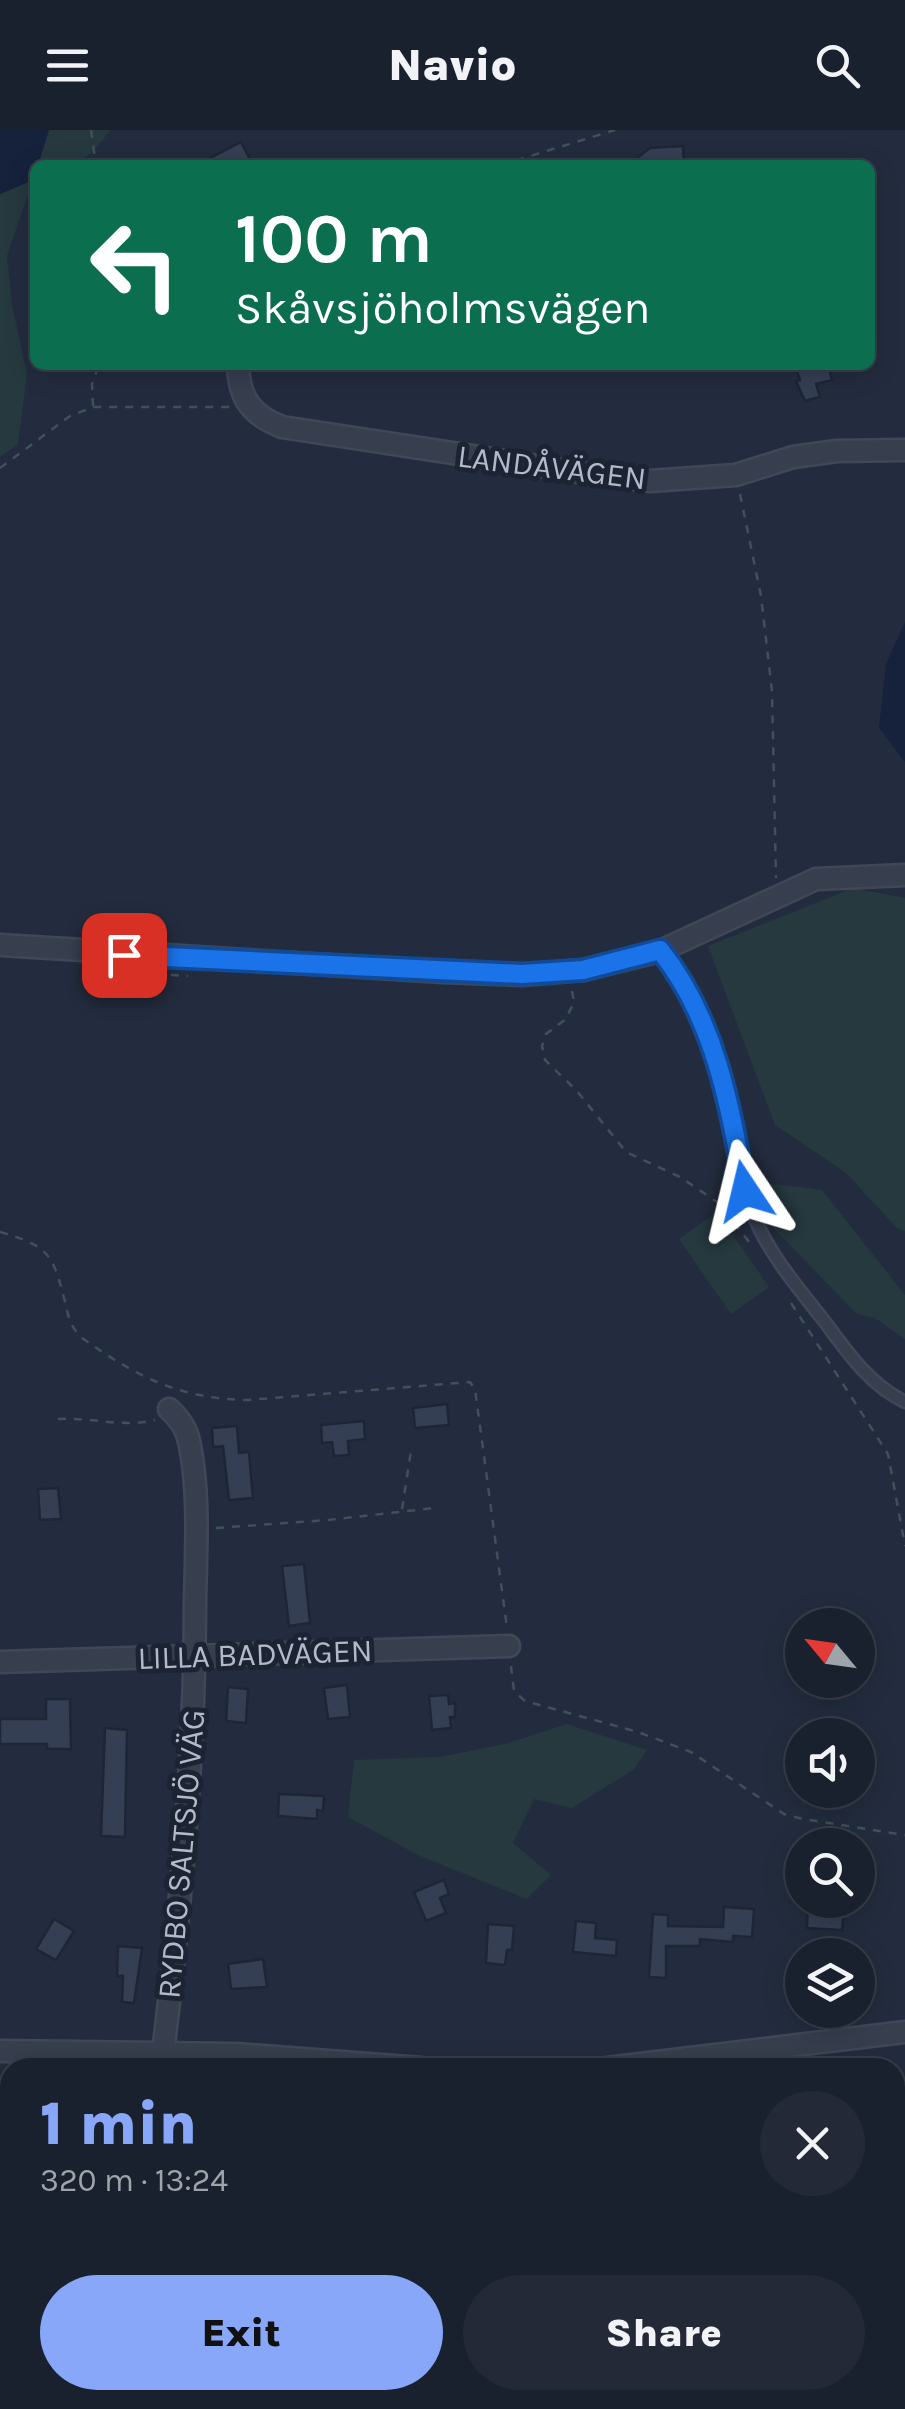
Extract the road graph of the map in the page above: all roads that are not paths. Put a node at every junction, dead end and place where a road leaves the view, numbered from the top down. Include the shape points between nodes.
1 (238, 370) edge
2 (905, 450) edge
3 (905, 875) edge
4 (0, 946) edge
5 (660, 950) junction
6 (905, 1402) edge
7 (172, 1412) road end
8 (509, 1646) road end
9 (195, 1656) junction
10 (0, 1662) edge
11 (905, 2032) edge
12 (0, 2051) edge
13 (163, 2053) junction
14 (289, 2058) edge
15 (689, 2058) edge

1 - 2 street, LANDÅVÄGEN via 250,408 303,432 598,476 650,481 736,475 793,457
3 - 5 street via 816,879
4 - 5 street via 522,974 583,970
5 - 6 lane via 702,1018 760,1230 851,1357
7 - 9 street, RYDBO SALTSJÖ VÄG via 189,1441
8 - 9 street, LILLA BADVÄGEN
9 - 10 street, LILLA BADVÄGEN
9 - 13 street, RYDBO SALTSJÖ VÄG via 181,1900
11 - 15 street
12 - 13 street
13 - 14 street

